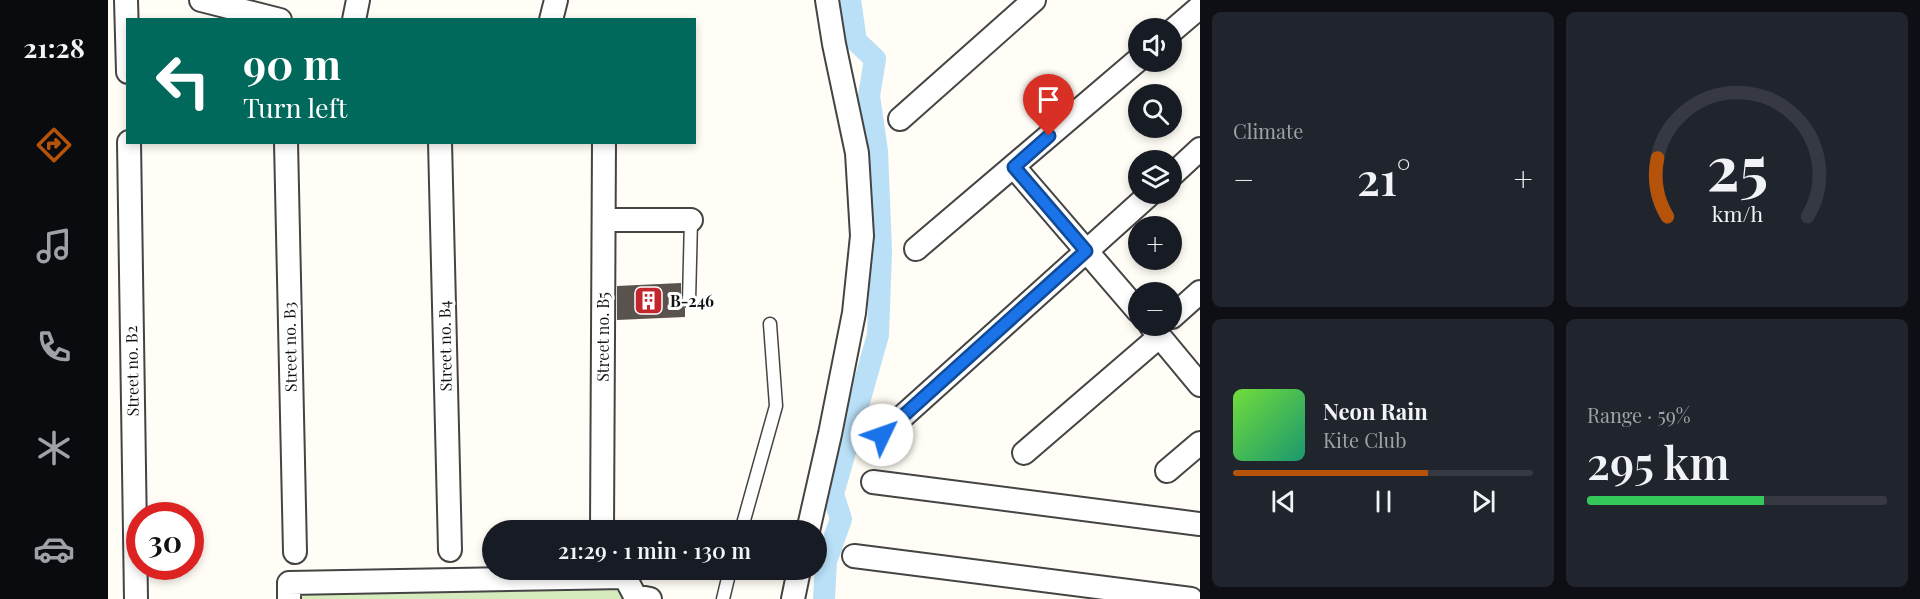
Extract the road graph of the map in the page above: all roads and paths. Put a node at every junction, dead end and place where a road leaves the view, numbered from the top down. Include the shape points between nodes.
1 (126, 0) edge
2 (201, 0) edge
3 (358, 0) edge
4 (556, 0) edge
5 (827, 0) edge
6 (1034, 0) edge
7 (1200, 7) edge
8 (126, 18) edge
9 (272, 18) edge
10 (354, 18) edge
11 (552, 18) edge
12 (1182, 22) edge
13 (1128, 69) edge
14 (900, 119) dead end
15 (129, 144) edge
16 (286, 144) edge
17 (440, 144) edge
18 (604, 144) edge
19 (1200, 149) edge
20 (1182, 166) edge
21 (1014, 167) junction
22 (1139, 204) edge
23 (604, 220) junction
24 (691, 220) joint
25 (916, 249) dead end
26 (1086, 251) junction
27 (1200, 292) edge
28 (1128, 299) edge
29 (689, 302) dead end
30 (1182, 308) edge
31 (770, 324) dead end
32 (1150, 336) edge
33 (1166, 336) edge
34 (1200, 385) edge
35 (882, 435) dead end
36 (1200, 443) edge
37 (1024, 453) dead end
38 (1167, 471) dead end
39 (873, 482) dead end
40 (602, 520) edge
41 (744, 520) edge
42 (810, 520) edge
43 (1200, 524) edge
44 (450, 549) dead end
45 (295, 552) dead end
46 (854, 556) dead end
47 (728, 580) edge
48 (797, 580) edge
49 (643, 597) edge
50 (136, 599) edge
51 (290, 599) edge
52 (723, 599) edge
53 (793, 599) edge
54 (1191, 599) edge

1 - 8 street
2 - 9 street
3 - 10 street
4 - 11 street
5 - 42 street via 857,153 862,236 854,313
6 - 14 street
7 - 12 street
13 - 21 street
15 - 50 street, Street no. B2
16 - 45 street, Street no. B3
17 - 44 street, Street no. B4
18 - 23 street, Street no. B5
19 - 20 street
21 - 25 street
21 - 26 street
22 - 26 street
23 - 24 street
23 - 40 street, Street no. B5
24 - 29 lane
26 - 28 street
26 - 35 street
27 - 30 street
31 - 41 lane via 776,406
32 - 37 street
33 - 34 street
36 - 38 street
39 - 43 street
46 - 54 street
47 - 52 lane
48 - 53 street
49 - 51 street via 625,577 289,583

